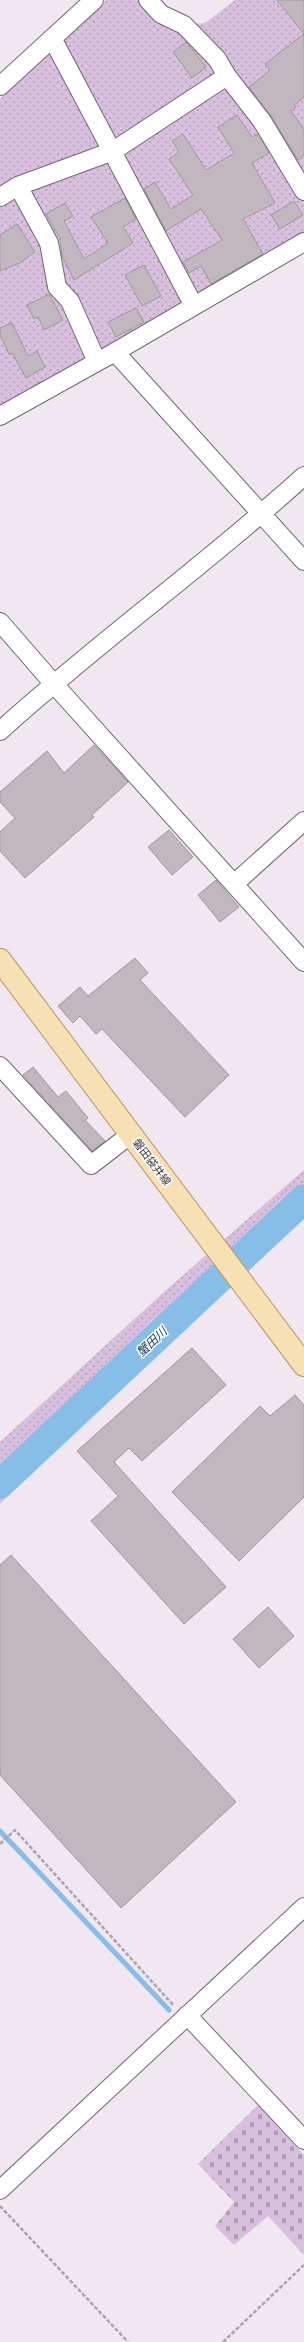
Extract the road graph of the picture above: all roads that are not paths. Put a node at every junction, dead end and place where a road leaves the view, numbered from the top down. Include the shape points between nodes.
1 (94, 0) edge
2 (148, 0) edge
3 (52, 38) junction
4 (227, 76) junction
5 (0, 86) edge
6 (113, 151) junction
7 (18, 186) junction
8 (304, 191) edge
9 (0, 197) edge
10 (304, 242) edge
11 (194, 306) junction
12 (115, 352) junction
13 (97, 362) junction
14 (0, 416) edge
15 (304, 476) edge
16 (261, 514) junction
17 (304, 561) edge
18 (0, 622) edge
19 (53, 683) junction
20 (0, 731) edge
21 (304, 822) edge
22 (234, 884) junction
23 (0, 960) edge
24 (304, 962) edge
25 (0, 1066) edge
26 (131, 1134) junction
27 (304, 1365) edge
28 (304, 1907) edge
29 (186, 2017) junction
30 (304, 2140) edge
31 (0, 2190) edge

1 - 3 street
2 - 4 street via 161,14 184,25 217,59
3 - 5 street
3 - 6 street
4 - 6 street
4 - 8 street via 262,121
6 - 7 street
6 - 11 street
7 - 9 street
7 - 13 street via 49,243 57,287 70,301
10 - 11 street
11 - 12 street
12 - 13 street
12 - 16 street
13 - 14 street
15 - 16 street
16 - 17 street
16 - 19 street
18 - 19 street
19 - 20 street
19 - 22 street
21 - 22 street
22 - 24 street
23 - 26 main road, 磐田袋井線
25 - 26 street via 91,1165
26 - 27 main road, 磐田袋井線
28 - 29 street
29 - 30 street
29 - 31 street

